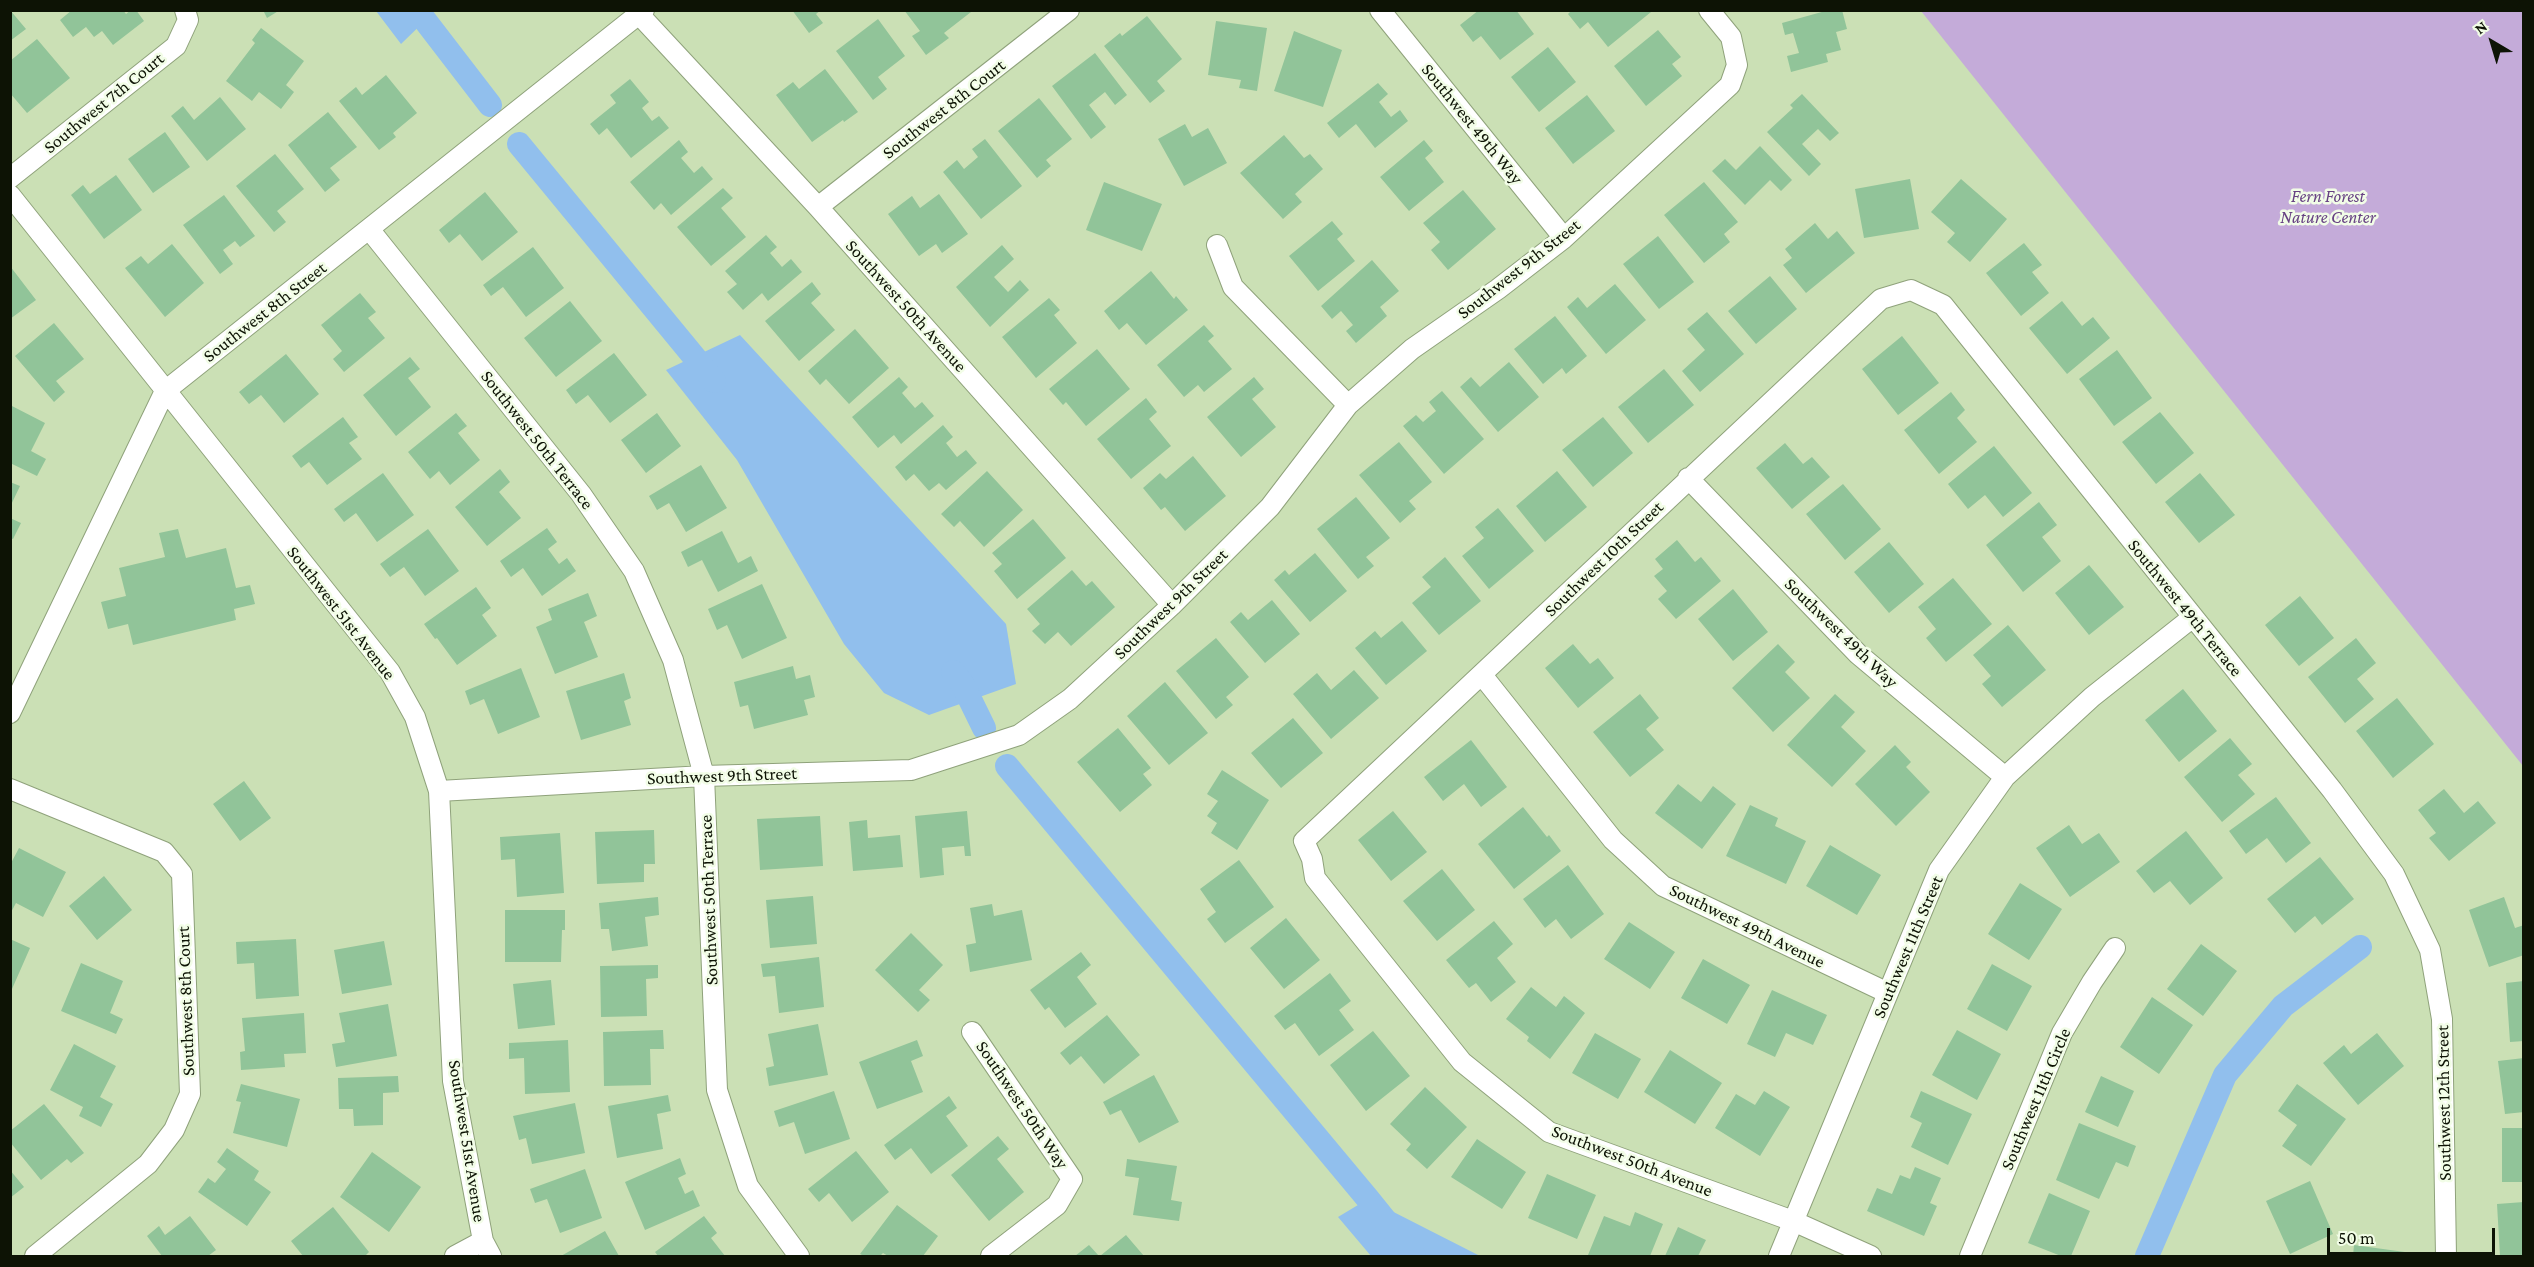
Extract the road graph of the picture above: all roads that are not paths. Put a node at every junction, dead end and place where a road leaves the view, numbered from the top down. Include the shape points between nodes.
1 (1069, 10) edge
2 (1380, 10) edge
3 (1709, 10) edge
4 (640, 12) edge
5 (187, 15) edge
6 (10, 178) edge
7 (10, 195) edge
8 (818, 207) junction
9 (369, 229) junction
10 (1564, 238) junction
11 (1217, 245) dead end
12 (1911, 290) joint
13 (165, 391) junction
14 (1348, 405) junction
15 (1688, 478) junction
16 (1172, 605) junction
17 (2193, 617) junction
18 (1482, 675) junction
19 (10, 713) edge
20 (704, 776) junction
21 (2005, 777) junction
22 (10, 789) edge
23 (439, 791) junction
24 (1304, 841) joint
25 (2115, 948) dead end
26 (2430, 950) joint
27 (1888, 993) junction
28 (972, 1032) dead end
29 (1793, 1221) junction
30 (487, 1249) edge
31 (35, 1257) edge
32 (455, 1257) edge
33 (799, 1257) edge
34 (991, 1257) edge
35 (1779, 1257) edge
36 (1871, 1257) edge
37 (1970, 1257) edge
38 (2446, 1257) edge

1 - 8 street, Southwest 8th Court
2 - 10 street, Southwest 49th Way
3 - 10 street, Southwest 9th Street via 1731,37 1737,65 1730,85
4 - 8 street, Southwest 50th Avenue
4 - 9 street, Southwest 8th Street
5 - 6 street, Southwest 7th Court via 176,46
7 - 13 street, Southwest 51st Avenue
8 - 16 street, Southwest 50th Avenue
9 - 13 street, Southwest 8th Street
9 - 20 street, Southwest 50th Terrace via 581,494 634,571 672,660
10 - 14 street, Southwest 9th Street via 1412,350
11 - 14 street via 1233,287
12 - 15 street, Southwest 10th Street via 1881,298
12 - 17 street, Southwest 49th Terrace via 1943,305
13 - 19 street, Southwest 8th Street
13 - 23 street, Southwest 51st Avenue via 390,672 415,717
14 - 16 street, Southwest 9th Street via 1270,507
15 - 18 street, Southwest 10th Street
15 - 21 street, Southwest 49th Way via 1858,654
16 - 20 street, Southwest 9th Street via 1070,699 1019,735 911,770
17 - 21 street, Southwest 11th Street via 2092,697
17 - 26 street, Southwest 49th Terrace via 2394,874
18 - 24 street, Southwest 10th Street
18 - 27 street, Southwest 49th Avenue via 1613,840 1663,886
20 - 23 street, Southwest 9th Street
20 - 33 street, Southwest 50th Terrace via 717,1090 747,1186
21 - 27 street, Southwest 11th Street via 1939,870
22 - 31 street, Southwest 8th Court via 164,852 182,874 190,1094 174,1130 148,1164
23 - 30 street, Southwest 51st Avenue via 453,1081
24 - 29 street, Southwest 50th Avenue via 1315,878 1462,1062 1549,1132
25 - 37 street, Southwest 11th Circle via 2062,1033
26 - 38 street, Southwest 12th Street via 2442,1019
27 - 29 street, Southwest 11th Street
28 - 34 street, Southwest 50th Way via 1072,1179 1057,1205
29 - 35 street, Southwest 11th Street
29 - 36 street, Southwest 50th Avenue
30 - 32 street

